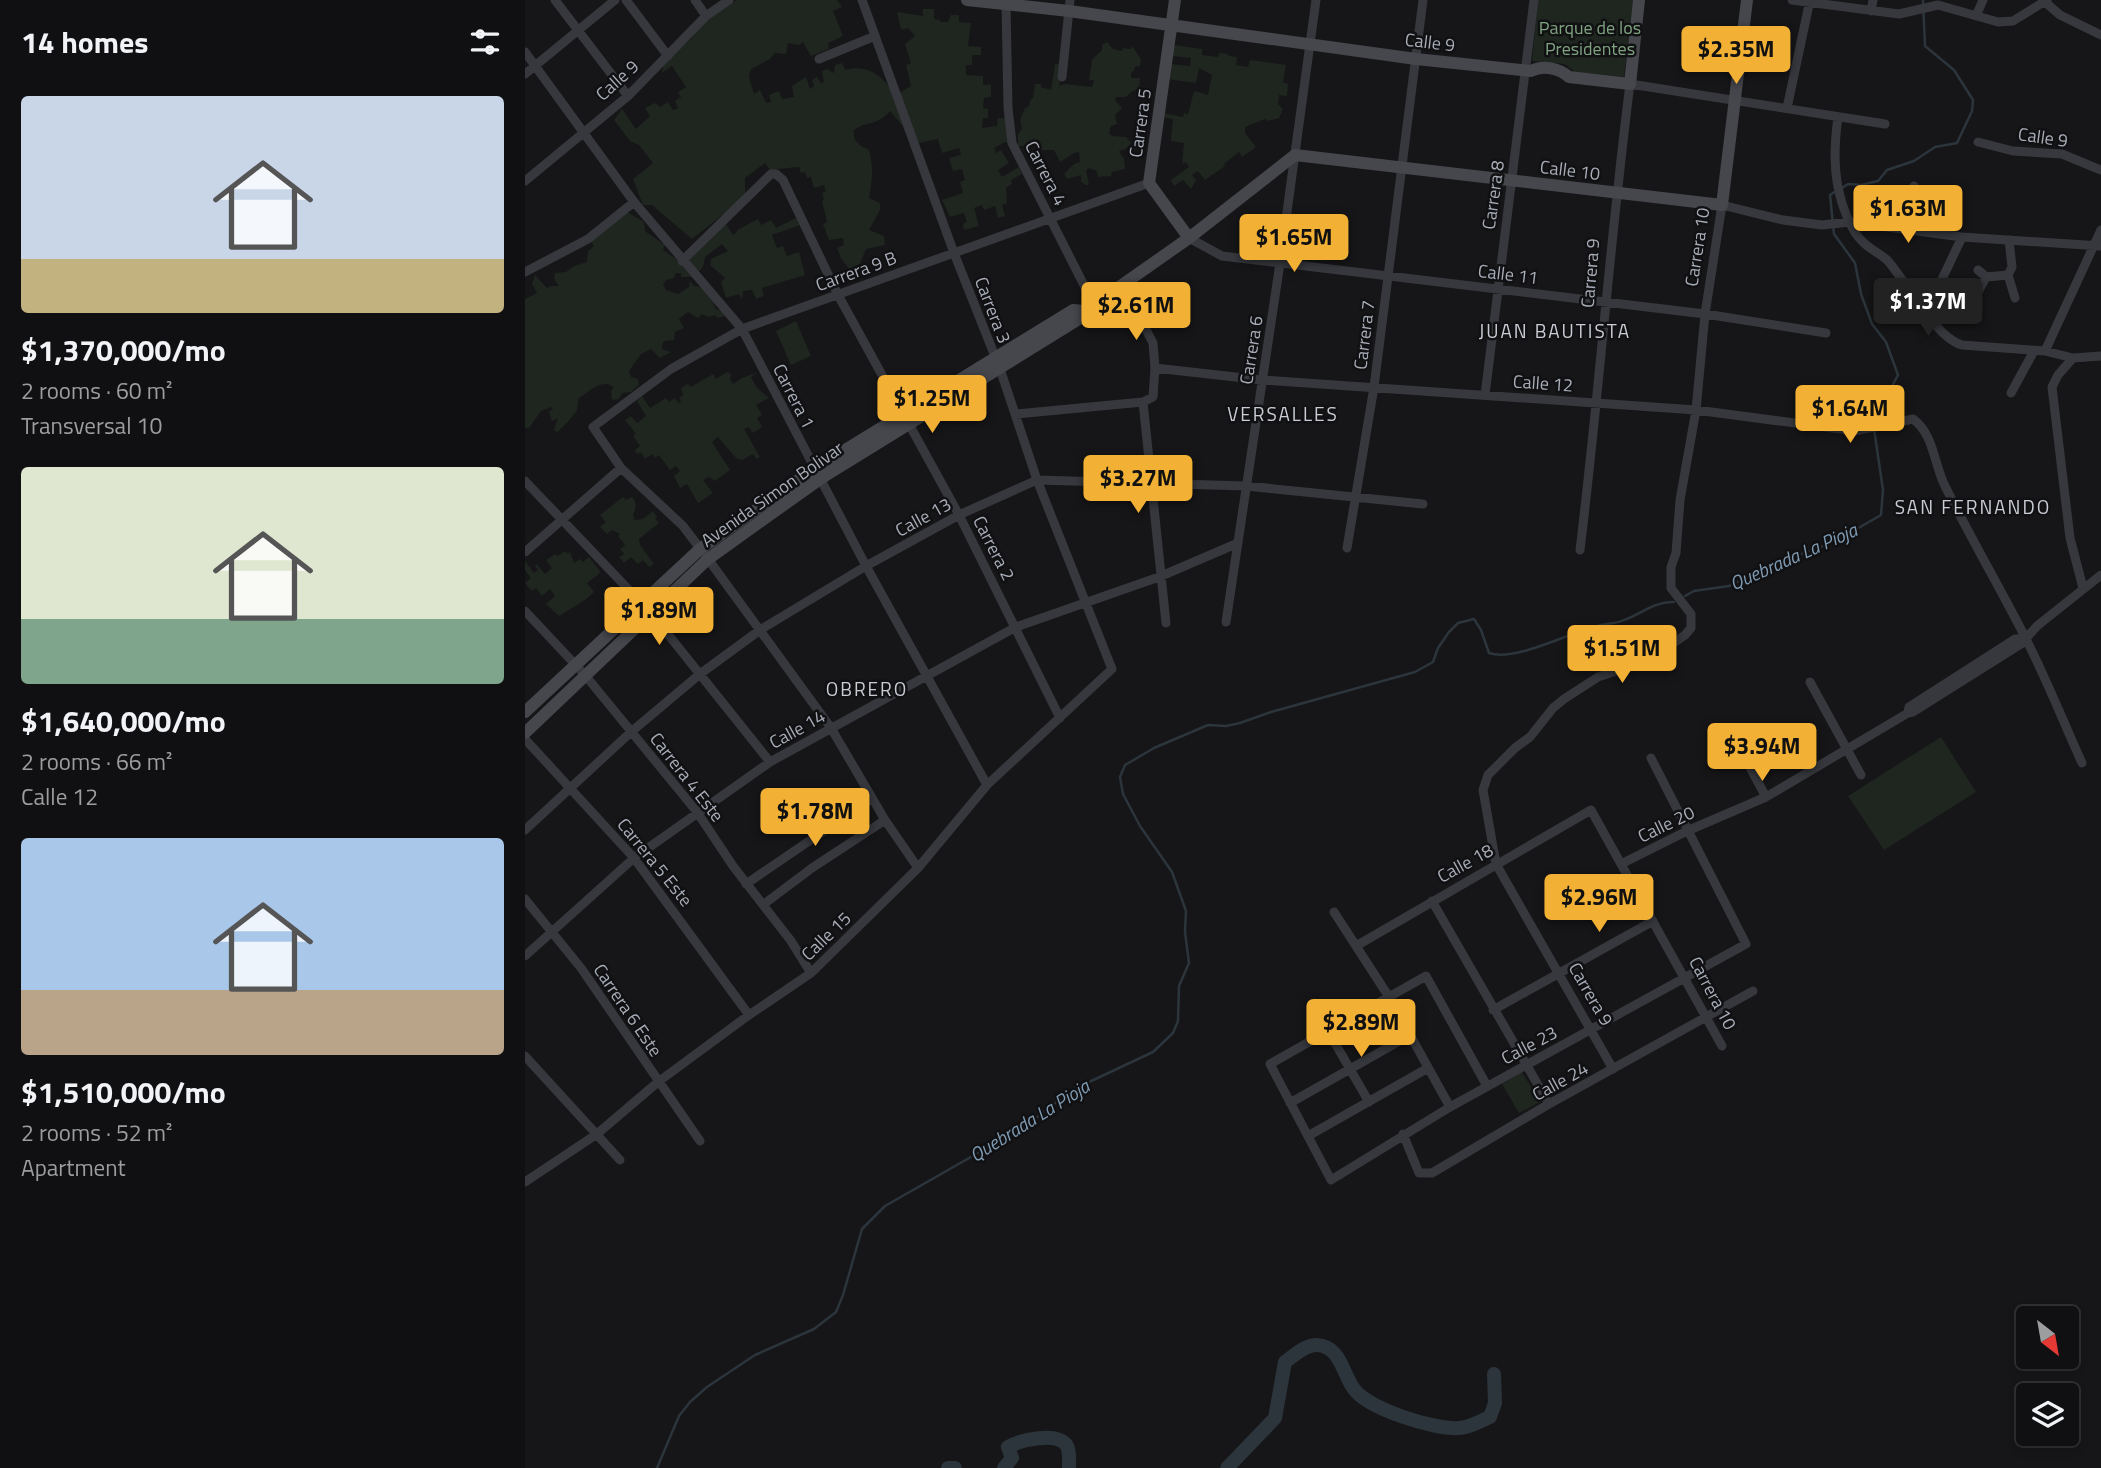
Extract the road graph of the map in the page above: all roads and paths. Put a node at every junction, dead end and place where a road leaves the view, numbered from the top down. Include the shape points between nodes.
1 (555, 0) edge
2 (615, 0) edge
3 (625, 0) edge
4 (695, 0) edge
5 (729, 0) edge
6 (862, 0) edge
7 (967, 0) edge
8 (1175, 0) edge
9 (1316, 0) edge
10 (1423, 0) edge
11 (1534, 0) edge
12 (1639, 0) edge
13 (1747, 0) edge
14 (1792, 0) edge
15 (1873, 0) edge
16 (1983, 0) edge
17 (1810, 1) edge
18 (2046, 1) edge
19 (1006, 4) junction
20 (1069, 5) edge
21 (1871, 11) junction
22 (706, 16) junction
23 (1976, 16) junction
24 (1171, 26) junction
25 (578, 30) junction
26 (2101, 35) edge
27 (875, 36) junction
28 (1310, 44) junction
29 (525, 52) edge
30 (667, 56) junction
31 (819, 59) dead end
32 (1416, 59) junction
33 (535, 65) junction
34 (1527, 70) junction
35 (525, 74) edge
36 (1062, 77) dead end
37 (1630, 84) junction
38 (628, 96) junction
39 (1733, 100) junction
40 (1787, 107) junction
41 (1838, 117) junction
42 (1885, 124) dead end
43 (584, 132) junction
44 (1978, 142) dead end
45 (1295, 155) junction
46 (1402, 167) junction
47 (2101, 170) edge
48 (1511, 180) junction
49 (525, 181) edge
50 (1150, 183) junction
51 (1914, 186) dead end
52 (1616, 193) junction
53 (633, 202) junction
54 (1722, 205) junction
55 (1052, 218) junction
56 (1850, 222) junction
57 (1909, 230) junction
58 (2101, 230) edge
59 (1962, 237) junction
60 (1189, 238) junction
61 (2008, 240) junction
62 (2098, 245) edge
63 (954, 253) junction
64 (682, 261) junction
65 (1280, 263) junction
66 (526, 270) edge
67 (1388, 275) junction
68 (2008, 275) junction
69 (1123, 286) junction
70 (1497, 288) junction
71 (838, 295) junction
72 (2015, 298) dead end
73 (1604, 302) junction
74 (1089, 308) junction
75 (1705, 314) junction
76 (1927, 314) junction
77 (742, 329) junction
78 (1826, 333) dead end
79 (2034, 351) junction
80 (2045, 351) junction
81 (2101, 356) edge
82 (2073, 358) junction
83 (998, 364) junction
84 (1155, 368) junction
85 (1262, 380) junction
86 (1374, 387) junction
87 (2011, 393) dead end
88 (1485, 395) junction
89 (1143, 402) junction
90 (1598, 402) junction
91 (1696, 410) junction
92 (1016, 414) junction
93 (907, 419) junction
94 (621, 468) junction
95 (817, 474) junction
96 (1037, 480) junction
97 (525, 481) edge
98 (1150, 482) junction
99 (1246, 486) junction
100 (1357, 496) junction
101 (1423, 504) dead end
102 (959, 514) junction
103 (563, 520) junction
104 (1238, 542) junction
105 (1347, 548) dead end
106 (1580, 550) dead end
107 (525, 552) edge
108 (704, 554) junction
109 (866, 566) junction
110 (2101, 575) edge
111 (1159, 577) junction
112 (2083, 588) junction
113 (1084, 603) junction
114 (647, 608) junction
115 (525, 611) edge
116 (1227, 622) dead end
117 (1165, 623) dead end
118 (1016, 626) junction
119 (760, 630) junction
120 (2025, 638) junction
121 (573, 665) junction
122 (1112, 669) joint
123 (700, 674) junction
124 (927, 674) junction
125 (585, 675) junction
126 (1810, 682) dead end
127 (525, 712) edge
128 (1060, 718) junction
129 (831, 728) junction
130 (631, 732) junction
131 (525, 733) edge
132 (1734, 738) dead end
133 (525, 739) edge
134 (1847, 751) junction
135 (1651, 758) dead end
136 (770, 762) junction
137 (2081, 763) dead end
138 (1861, 775) dead end
139 (988, 785) junction
140 (570, 787) junction
141 (1766, 797) junction
142 (872, 798) junction
143 (1591, 810) joint
144 (697, 812) junction
145 (885, 820) junction
146 (525, 830) edge
147 (1686, 831) junction
148 (634, 858) junction
149 (1496, 864) junction
150 (1622, 864) junction
151 (918, 868) junction
152 (746, 884) junction
153 (525, 899) edge
154 (1432, 901) junction
155 (764, 904) junction
156 (1334, 912) dead end
157 (1653, 921) junction
158 (552, 930) junction
159 (1356, 946) junction
160 (525, 956) edge
161 (1559, 973) junction
162 (811, 974) junction
163 (1685, 978) junction
164 (1753, 991) dead end
165 (1389, 997) junction
166 (1493, 1010) junction
167 (749, 1015) junction
168 (1706, 1017) junction
169 (1591, 1030) junction
170 (1328, 1031) junction
171 (1410, 1035) junction
172 (1722, 1046) dead end
173 (525, 1056) edge
174 (1525, 1064) junction
175 (1428, 1068) junction
176 (1350, 1069) junction
177 (1613, 1069) junction
178 (658, 1082) junction
179 (1487, 1086) junction
180 (1369, 1102) junction
181 (1290, 1103) junction
182 (1549, 1104) junction
183 (1450, 1107) junction
184 (597, 1134) junction
185 (1403, 1134) junction
186 (1308, 1136) junction
187 (700, 1141) dead end
188 (619, 1160) dead end
189 (525, 1182) edge

1 - 25 street
2 - 25 street
3 - 30 street
4 - 22 street
5 - 22 street, Calle 9
6 - 27 street, Carrera 3
7 - 19 main road, Calle 9
8 - 24 main road, Carrera 5
9 - 28 street, Carrera 6
10 - 32 street, Carrera 7
11 - 34 street, Carrera 8
12 - 37 main road, Carrera 9
13 - 39 main road, Carrera 10
14 - 17 street
15 - 21 street
16 - 23 street
17 - 21 street
17 - 40 street
18 - 23 street via 2013,21
18 - 26 street via 2060,15
19 - 20 main road, Calle 9
19 - 55 street, Carrera 4 via 1013,143
20 - 24 main road, Calle 9
20 - 36 street
21 - 23 street via 1899,14 1938,5
22 - 30 street, Calle 9
24 - 28 main road, Calle 9
24 - 50 main road, Carrera 5
25 - 33 street
25 - 38 street
27 - 31 street
27 - 63 street, Carrera 3
28 - 32 main road, Calle 9
28 - 45 street, Carrera 6
29 - 33 street, Carrera 1
30 - 38 street, Calle 9
32 - 34 main road, Calle 9
32 - 46 street, Carrera 7
33 - 35 street
33 - 43 street, Carrera 1
34 - 37 main road, Calle 9 via 1561,70 1569,76
34 - 48 street, Carrera 8
37 - 39 street, Calle 9
37 - 52 street, Carrera 9
38 - 43 street, Calle 9
39 - 40 street, Calle 9
39 - 54 main road, Carrera 10
40 - 41 street, Calle 9
41 - 42 street, Calle 9
41 - 56 street via 1836,173
43 - 49 street, Calle 9
43 - 53 street, Carrera 1
44 - 47 street, Calle 9 via 2013,151 2062,154
45 - 46 main road, Calle 10
45 - 60 main road
45 - 65 street, Carrera 6
46 - 48 main road, Calle 10
46 - 67 street, Carrera 7
48 - 52 main road, Calle 10
48 - 70 street, Carrera 8
50 - 55 street, Carrera 9 B
50 - 60 main road, Carrera 5
51 - 57 street
52 - 54 main road, Calle 10
52 - 73 street, Carrera 9
53 - 64 street, Carrera 1
53 - 66 street via 588,239
54 - 56 street, Calle 10 via 1783,220 1822,225
54 - 75 street, Carrera 10
55 - 63 street, Carrera 9 B
55 - 74 street, Carrera 4
56 - 57 street, Calle 10
56 - 76 street via 1861,241 1887,260
57 - 59 street, Calle 10
58 - 62 street
59 - 61 street, Calle 10
59 - 76 street
60 - 65 street, Calle 11 via 1222,256
60 - 69 main road
61 - 62 street, Calle 10
61 - 68 street via 2012,267
62 - 80 street
63 - 71 street, Carrera 9 B
63 - 83 street, Carrera 3
64 - 71 street, Carrera 2 via 776,174
64 - 77 street, Carrera 1
65 - 67 street, Calle 11
65 - 85 street, Carrera 6
67 - 70 street, Calle 11
67 - 86 street, Carrera 7
68 - 72 street
68 - 76 street via 1982,273 1965,316
69 - 74 main road
69 - 84 street via 1153,343
70 - 73 street, Calle 11
70 - 88 street, Carrera 8
71 - 77 street, Carrera 9 B
71 - 93 street, Carrera 2
73 - 75 street, Calle 11
73 - 90 street, Carrera 9
74 - 83 main road, Avenida Simon Bolivar via 1073,310
75 - 78 street, Calle 11
75 - 91 street, Carrera 10
76 - 79 street via 1953,342
77 - 94 street, Carrera 9 B via 671,369 593,427
77 - 95 street, Carrera 1
79 - 80 street
79 - 87 street
80 - 82 street
81 - 82 street
82 - 112 street via 2052,387 2070,538
83 - 92 street, Carrera 3
83 - 93 main road, Avenida Simon Bolivar
84 - 85 street, Calle 12
84 - 89 street via 1153,397
85 - 86 street, Calle 12
85 - 99 street, Carrera 6
86 - 88 street, Calle 12
86 - 100 street, Carrera 7
88 - 90 street, Calle 12
89 - 92 street
89 - 98 street
90 - 91 street, Calle 12
90 - 106 street, Carrera 9
91 - 120 street, Calle 12 via 1868,430 1913,419 1923,429 1942,480
91 - 149 street, Carrera 10 via 1671,567 1671,588 1691,614 1691,628 1649,660 1598,677 1564,698 1488,775 1483,790
92 - 96 street, Carrera 3
93 - 95 main road, Avenida Simon Bolivar
93 - 102 street, Carrera 2
94 - 103 street
94 - 108 street via 683,526
95 - 108 main road, Avenida Simon Bolivar
95 - 109 street, Carrera 1
96 - 98 street, Calle 13
96 - 102 street, Calle 13
96 - 113 street, Carrera 3
97 - 103 street
98 - 99 street, Calle 13
98 - 111 street
99 - 100 street, Calle 13
99 - 104 street, Carrera 6
100 - 101 street, Calle 13
100 - 105 street, Carrera 7
102 - 109 street, Calle 13
102 - 118 street, Carrera 2
103 - 107 street
103 - 114 street
104 - 111 street, Calle 14
104 - 116 street, Carrera 6
108 - 114 main road, Avenida Simon Bolivar
108 - 119 street
109 - 119 street, Calle 13
109 - 124 street, Carrera 1
110 - 112 street, Calle 20
111 - 113 street, Calle 14
111 - 117 street
112 - 120 street, Calle 20
113 - 118 street, Calle 14
113 - 122 street, Carrera 3
114 - 121 main road, Avenida Simon Bolivar
114 - 123 street
114 - 125 main road, Avenida Simon Bolivar
115 - 121 street, Carrera 4 Este
118 - 124 street, Calle 14
118 - 128 street, Carrera 2
119 - 123 street, Calle 13
119 - 129 street
120 - 134 street, Calle 20
120 - 137 street
121 - 125 street, Carrera 4 Este
121 - 127 main road, Avenida Simon Bolivar
122 - 128 street, Calle 15
123 - 130 street, Calle 13
123 - 136 street
124 - 129 street, Calle 14
124 - 139 street, Carrera 1
125 - 130 street, Carrera 4 Este
125 - 131 main road, Avenida Simon Bolivar
126 - 134 street
128 - 139 street, Calle 15
129 - 136 street, Calle 14
129 - 142 street
130 - 140 street, Calle 13
130 - 144 street, Carrera 4 Este
132 - 141 street
133 - 140 street, Carrera 5 Este
134 - 138 street
134 - 141 street, Calle 20
135 - 147 street
136 - 144 street, Calle 14
139 - 151 street, Calle 15
140 - 146 street, Calle 13
140 - 148 street, Carrera 5 Este
141 - 147 street, Calle 20
142 - 145 street
142 - 152 street
143 - 149 street, Calle 18
143 - 150 street, Carrera 10
144 - 148 street, Calle 14
144 - 152 street, Carrera 4 Este
145 - 151 street
145 - 155 street
147 - 150 street, Calle 20
147 - 163 street, Calle 23 via 1746,944
148 - 158 street, Calle 14
148 - 167 street, Carrera 5 Este
149 - 154 street, Calle 18
149 - 161 street, Carrera 9
150 - 157 street, Carrera 10
151 - 162 street, Calle 15
152 - 155 street, Carrera 4 Este
153 - 158 street, Carrera 6 Este
154 - 159 street, Calle 18
154 - 166 street
155 - 162 street, Carrera 4 Este
156 - 159 street
157 - 161 street
157 - 163 street, Carrera 10
158 - 160 street, Calle 14
158 - 178 street, Carrera 6 Este
159 - 165 street
161 - 166 street
161 - 169 street, Carrera 9
162 - 167 street, Calle 15
163 - 168 street, Carrera 10
163 - 169 street, Calle 23
164 - 168 street, Calle 24
165 - 170 street
165 - 171 street
165 - 179 street via 1426,976
166 - 174 street
167 - 178 street, Calle 15
168 - 172 street, Carrera 10
168 - 177 street, Calle 24
169 - 174 street, Calle 23
169 - 177 street, Carrera 9
170 - 176 street
170 - 181 street via 1270,1064
171 - 175 street
171 - 176 street
173 - 184 street
174 - 179 street, Calle 23
174 - 182 street
175 - 180 street
175 - 183 street
176 - 180 street
176 - 181 street
177 - 182 street, Calle 24
178 - 184 street, Calle 15
178 - 187 street, Carrera 6 Este
179 - 183 street, Calle 23
180 - 186 street
181 - 186 street
182 - 185 street, Calle 24 via 1432,1173 1419,1173
183 - 185 street, Calle 23
184 - 188 street
184 - 189 street, Calle 15
185 - 186 street, Calle 23 via 1331,1180

